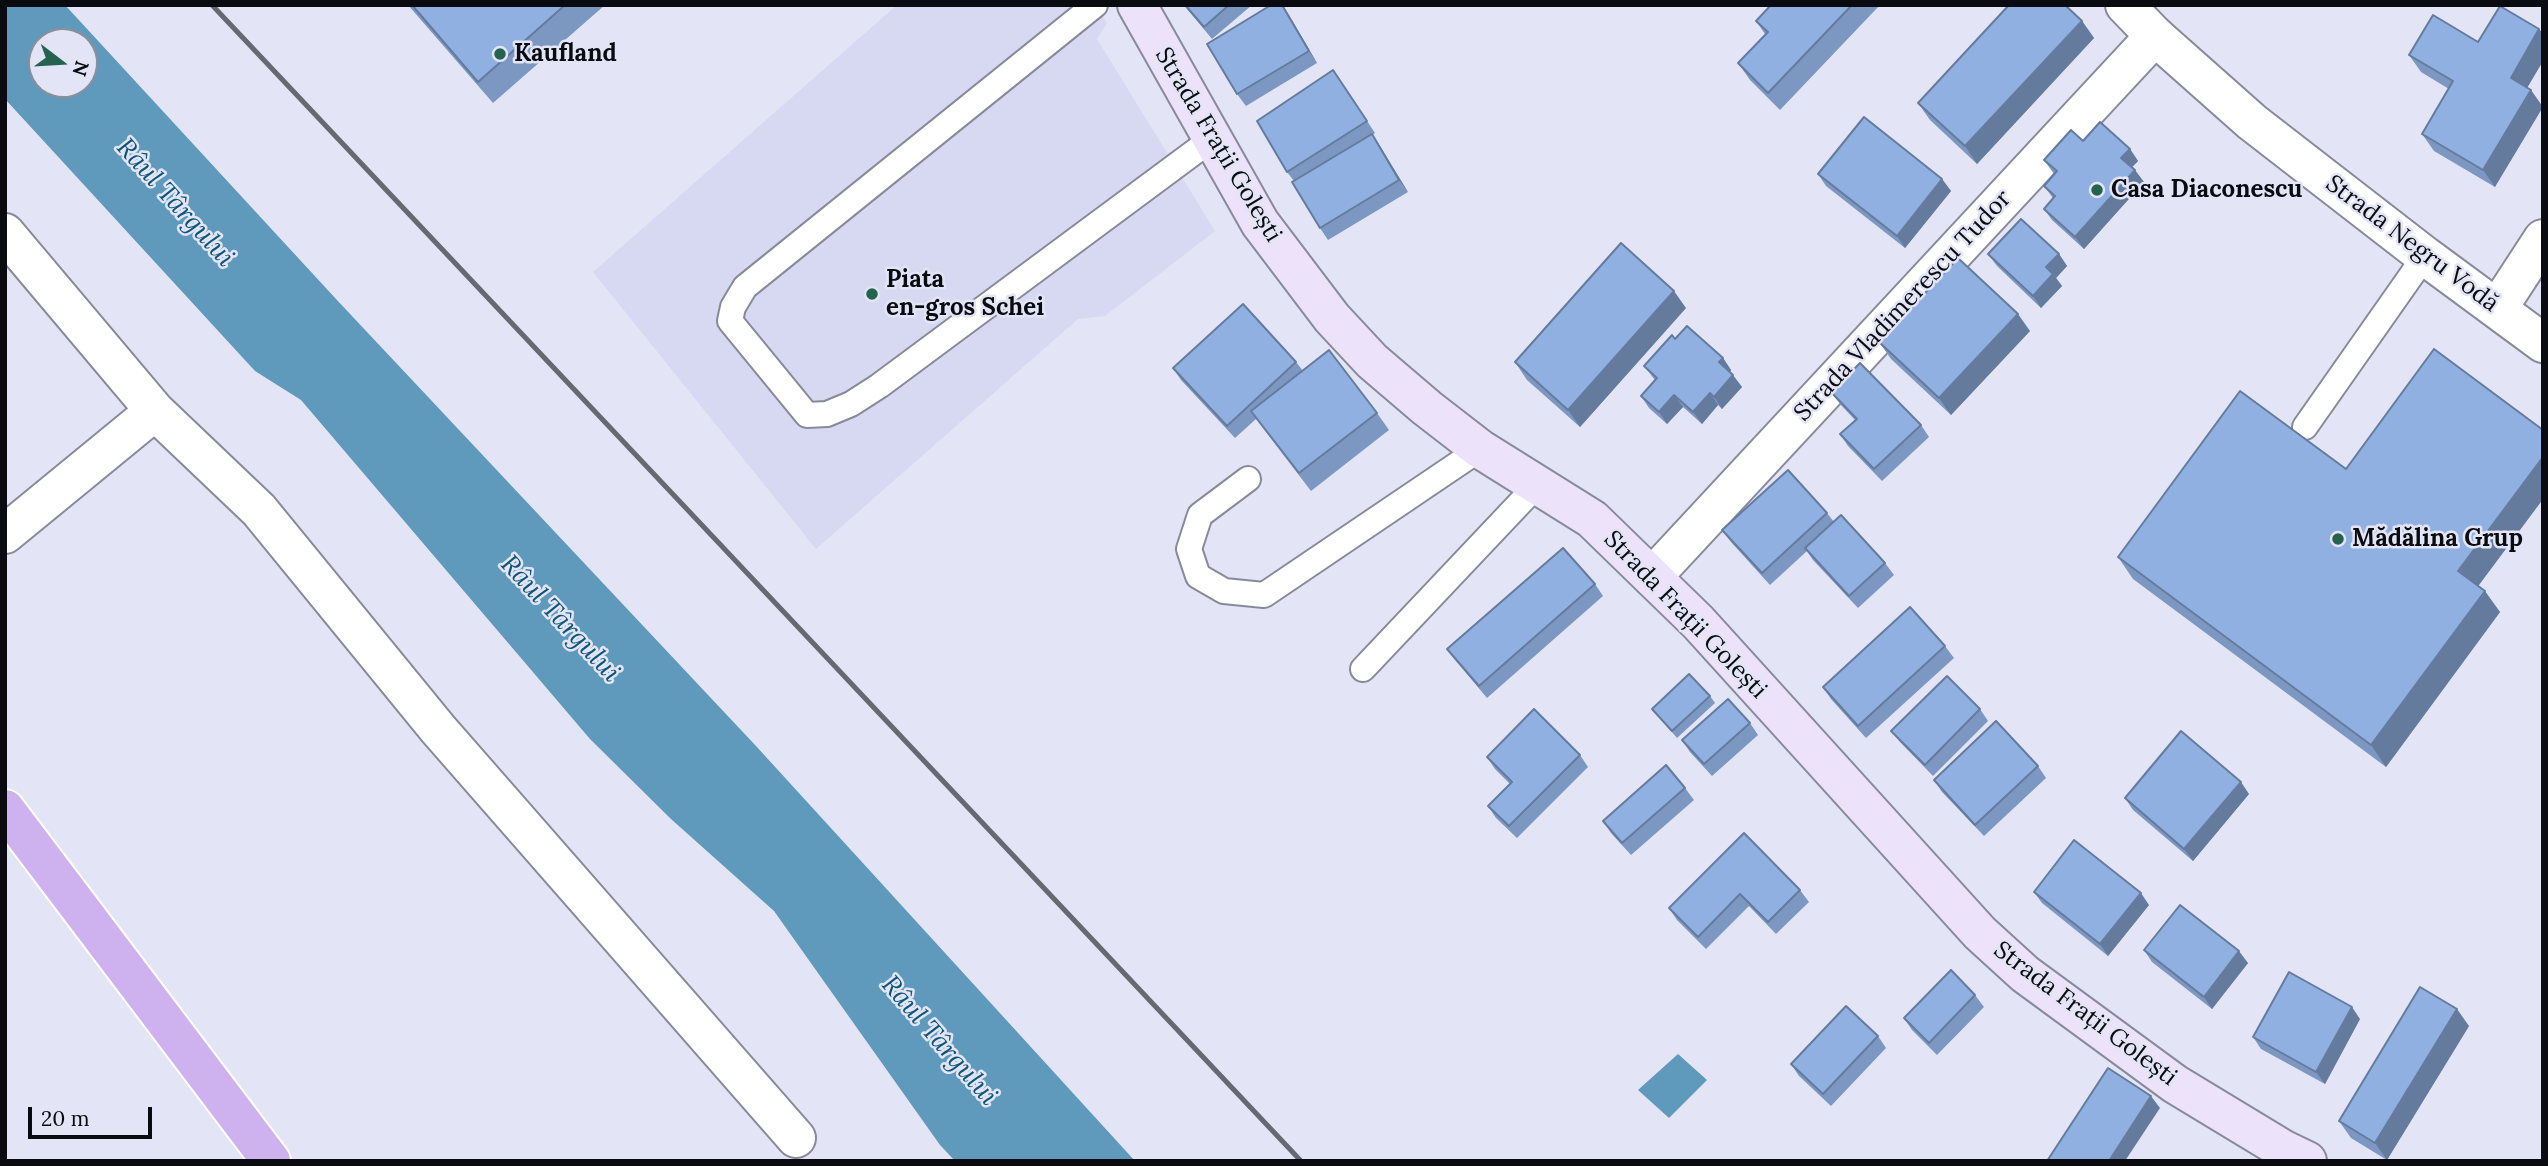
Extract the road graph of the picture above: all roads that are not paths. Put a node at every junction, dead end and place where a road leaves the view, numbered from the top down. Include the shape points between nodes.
1 (1095, 5) edge
2 (1137, 5) edge
3 (2125, 5) edge
4 (2155, 36) junction
5 (1212, 139) junction
6 (5, 233) edge
7 (2543, 239) edge
8 (2425, 256) junction
9 (2498, 308) junction
10 (2543, 343) edge
11 (155, 411) junction
12 (2305, 427) dead end
13 (1480, 449) junction
14 (1248, 479) dead end
15 (1537, 485) junction
16 (5, 534) edge
17 (1652, 577) junction
18 (1363, 669) dead end
19 (5, 809) edge
20 (796, 1138) dead end
21 (271, 1161) edge
22 (2307, 1161) edge

1 - 5 lane via 745,286 730,321 807,415 827,414 878,386
2 - 5 main road, Strada Frații Golești
3 - 4 street, Strada Negru Vodă
4 - 8 street, Strada Negru Vodă via 2252,122
4 - 17 street, Strada Vladimerescu Tudor
5 - 13 main road, Strada Frații Golești via 1260,223 1332,318 1427,408
6 - 11 street
7 - 9 street
8 - 9 street, Strada Negru Vodă
8 - 12 lane
9 - 10 street, Strada Negru Vodă
11 - 16 street
11 - 20 street via 259,510 438,729
13 - 14 lane via 1264,595 1224,591 1198,576 1189,549 1200,515
13 - 15 main road, Strada Frații Golești
15 - 17 main road, Strada Frații Golești via 1591,519
15 - 18 lane
17 - 22 main road, Strada Frații Golești via 1980,933 2025,974 2175,1084
19 - 21 highway

